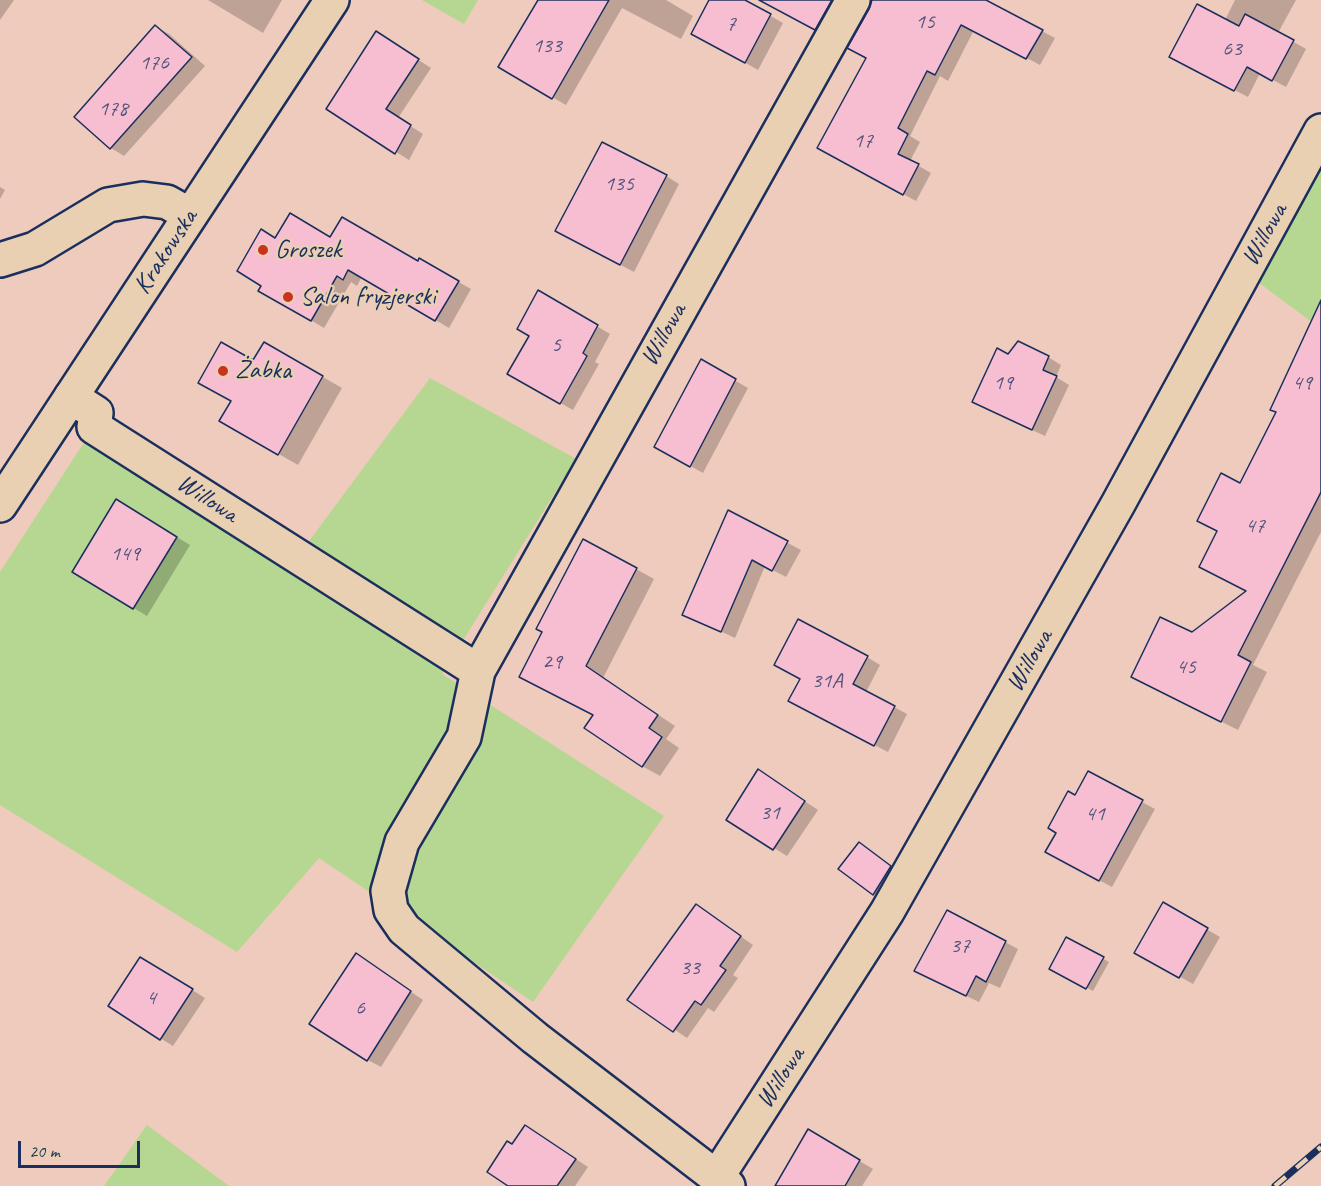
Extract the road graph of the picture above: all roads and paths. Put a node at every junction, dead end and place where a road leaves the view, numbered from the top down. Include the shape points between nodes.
1 (332, 0) edge
2 (853, 0) edge
3 (1321, 131) edge
4 (190, 215) junction
5 (0, 260) edge
6 (71, 397) junction
7 (0, 505) edge
8 (478, 671) junction
9 (722, 1182) edge

1 - 4 street, Krakowska
2 - 8 street, Willowa
3 - 9 street, Willowa via 1118,504 887,912
4 - 5 street via 167,202 143,199 108,206 35,249
4 - 6 street, Krakowska
6 - 7 street, Krakowska
6 - 8 street, Willowa via 96,413 94,427
8 - 9 street, Willowa via 464,737 402,842 388,891 391,910 404,929 535,1038

